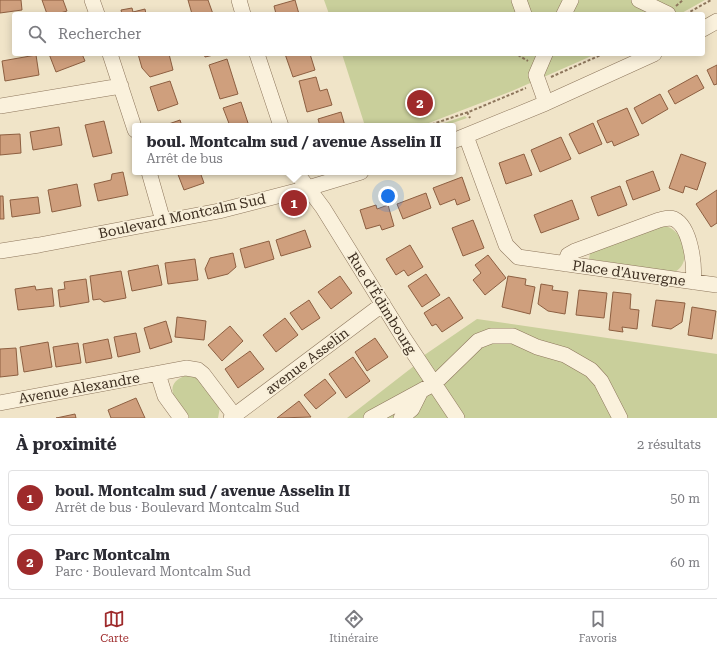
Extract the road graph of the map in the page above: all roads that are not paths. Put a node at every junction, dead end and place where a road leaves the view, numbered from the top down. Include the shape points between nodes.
1 (92, 0) edge
2 (239, 0) edge
3 (519, 0) edge
4 (571, 0) edge
5 (639, 0) edge
6 (96, 12) edge
7 (243, 12) edge
8 (523, 12) edge
9 (565, 12) edge
10 (664, 12) edge
11 (717, 21) edge
12 (705, 28) edge
13 (111, 56) edge
14 (258, 56) edge
15 (544, 56) edge
16 (650, 56) edge
17 (121, 86) junction
18 (546, 103) junction
19 (0, 106) edge
20 (133, 123) edge
21 (280, 123) edge
22 (459, 138) edge
23 (150, 175) edge
24 (298, 175) edge
25 (351, 175) edge
26 (308, 188) junction
27 (163, 222) junction
28 (0, 251) edge
29 (565, 264) junction
30 (693, 282) junction
31 (717, 285) edge
32 (383, 304) junction
33 (158, 374) junction
34 (429, 387) junction
35 (0, 403) edge
36 (232, 417) edge
37 (180, 418) edge
38 (371, 418) edge
39 (401, 418) edge
40 (456, 418) edge
41 (620, 418) edge

1 - 6 street
2 - 7 street
3 - 8 street
4 - 9 street
5 - 10 street
11 - 12 street
13 - 17 street
14 - 21 street
15 - 18 street via 536,75
16 - 18 street
17 - 19 street
17 - 20 street
18 - 22 street
22 - 29 street, Place d'Auvergne via 510,250 524,259
23 - 27 street
24 - 26 street, Rue d'Édimbourg
25 - 26 street, Boulevard Montcalm Sud
26 - 27 street, Boulevard Montcalm Sud
26 - 32 street, Rue d'Édimbourg
27 - 28 street, Boulevard Montcalm Sud
29 - 30 street, Place d'Auvergne
29 - 30 street, Place d'Auvergne via 568,255 575,251 670,218 682,227 691,248 695,265
30 - 31 street, Place d'Auvergne
32 - 36 street, avenue Asselin
32 - 40 street, Rue d'Édimbourg
33 - 35 street, Avenue Alexandre
33 - 36 street, Avenue Alexandre via 186,368 198,370 207,378
33 - 37 street, Avenue Alexandre via 165,396
34 - 38 street
34 - 39 street via 412,409
34 - 41 street via 478,341 491,336 513,336 537,347 565,355 591,370 601,381

